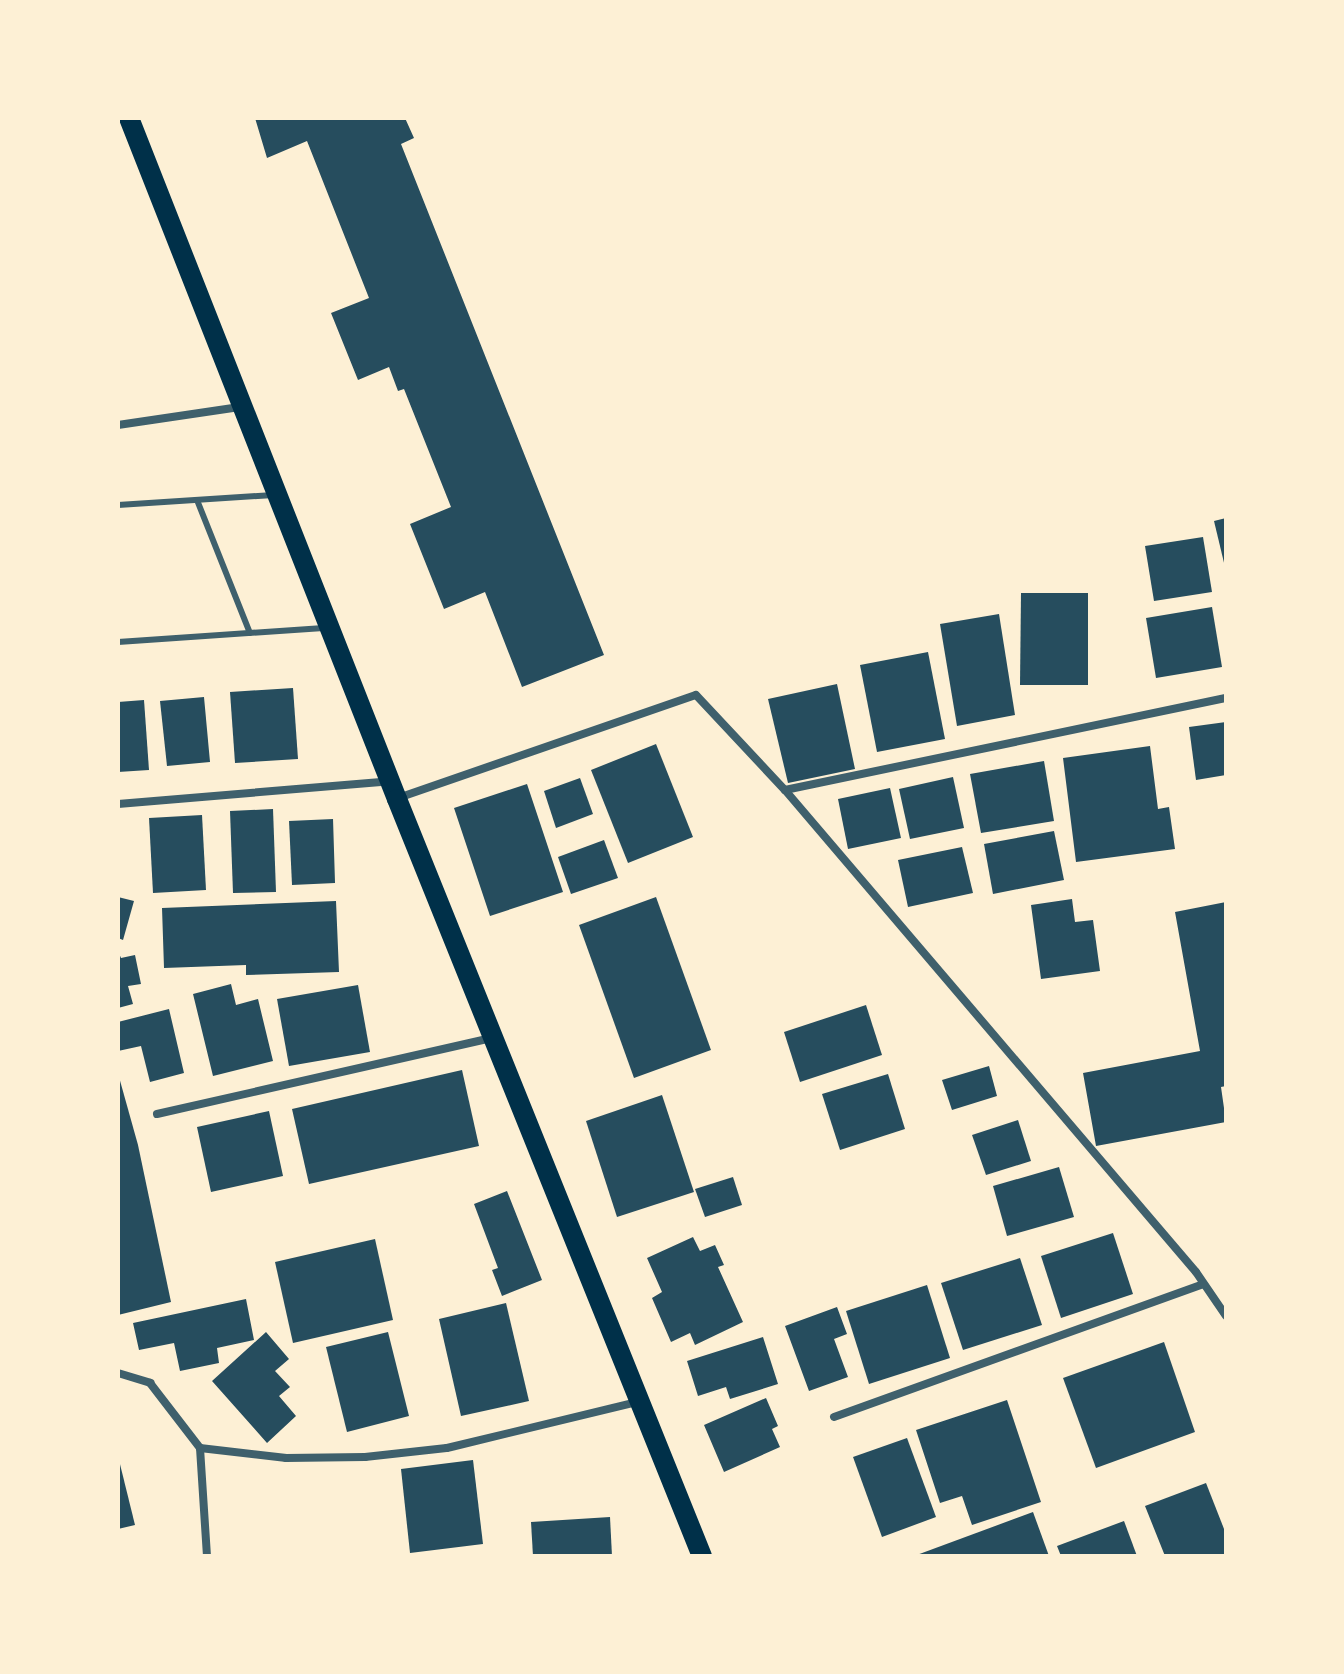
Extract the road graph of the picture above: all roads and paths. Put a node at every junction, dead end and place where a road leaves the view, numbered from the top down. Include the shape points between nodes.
1 (129, 118) edge
2 (245, 406) junction
3 (118, 425) edge
4 (280, 495) junction
5 (197, 500) junction
6 (118, 505) edge
7 (331, 627) junction
8 (250, 633) junction
9 (118, 642) edge
10 (1226, 698) edge
11 (394, 790) junction
12 (785, 790) junction
13 (118, 804) edge
14 (494, 1037) junction
15 (157, 1114) dead end
16 (1203, 1284) junction
17 (1226, 1316) edge
18 (118, 1373) edge
19 (638, 1402) junction
20 (834, 1417) dead end
21 (200, 1448) junction
22 (207, 1556) edge
23 (702, 1556) edge

1 - 2 main road
2 - 3 street
2 - 4 main road
4 - 5 lane
4 - 7 main road
5 - 6 lane
5 - 8 lane
7 - 8 lane
7 - 11 main road
8 - 9 lane
10 - 12 street
11 - 12 street via 696,695
11 - 13 street
11 - 14 main road
12 - 16 street
14 - 15 street
14 - 19 main road
16 - 17 street
16 - 20 street
18 - 21 street via 150,1383
19 - 21 street via 447,1448 392,1454 286,1458
19 - 23 main road
21 - 22 street

